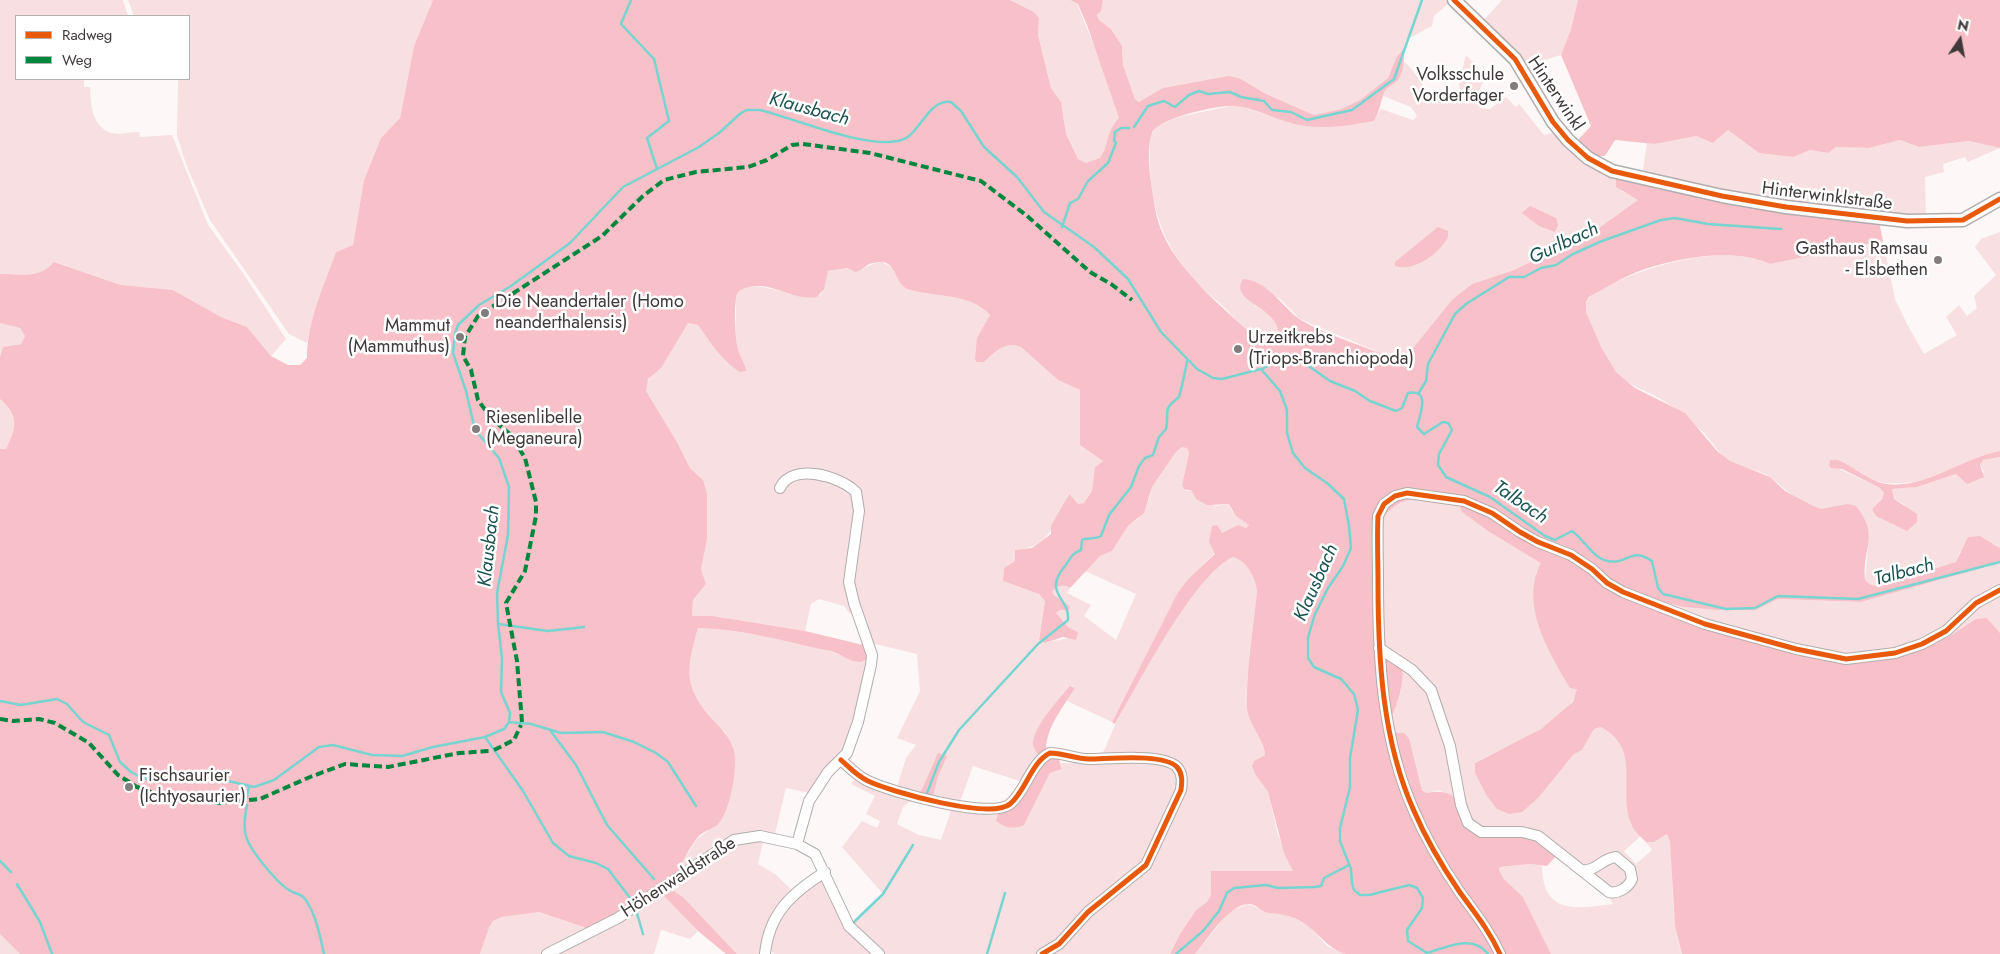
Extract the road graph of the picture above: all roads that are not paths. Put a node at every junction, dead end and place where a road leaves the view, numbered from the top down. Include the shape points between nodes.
1 (1454, 0) edge
2 (1647, 178) joint
3 (2000, 199) edge
4 (780, 488) dead end
5 (2000, 590) edge
6 (1379, 648) junction
7 (841, 760) junction
8 (797, 844) junction
9 (1582, 870) junction
10 (825, 872) junction
11 (547, 954) edge
12 (765, 954) edge
13 (879, 954) edge
14 (1042, 954) edge
15 (1500, 954) edge

1 - 2 street, Hinterwinkl via 1515,59 1553,122 1575,147 1605,168
2 - 3 street, Hinterwinklstraße via 1786,208 1907,221 1963,220
4 - 7 street via 790,478 816,474 840,480 858,496 859,511 849,582 872,655 858,722 847,753
5 - 6 street via 1976,603 1946,631 1922,644 1894,653 1846,659 1705,624 1623,592 1582,561 1520,532 1479,506 1406,492 1384,504 1378,516
6 - 9 street via 1412,670 1431,690 1450,746 1468,823 1481,832 1522,832 1538,836
6 - 15 street via 1390,734 1414,812 1438,858 1491,935
7 - 8 street via 828,772 808,804
7 - 14 street via 858,775 881,786 939,802 990,810 1010,804 1050,753 1088,759 1163,761 1177,767 1182,778 1181,790 1146,865 1088,912 1059,944
8 - 10 street, Höhenwaldstraße via 814,854
8 - 11 street, Höhenwaldstraße via 760,836 734,840 618,918
9 - 9 street via 1605,891 1612,893 1628,885 1632,878 1630,869 1616,857 1592,870
10 - 12 street via 781,909 770,927
10 - 13 street, Höhenwaldstraße via 849,926

